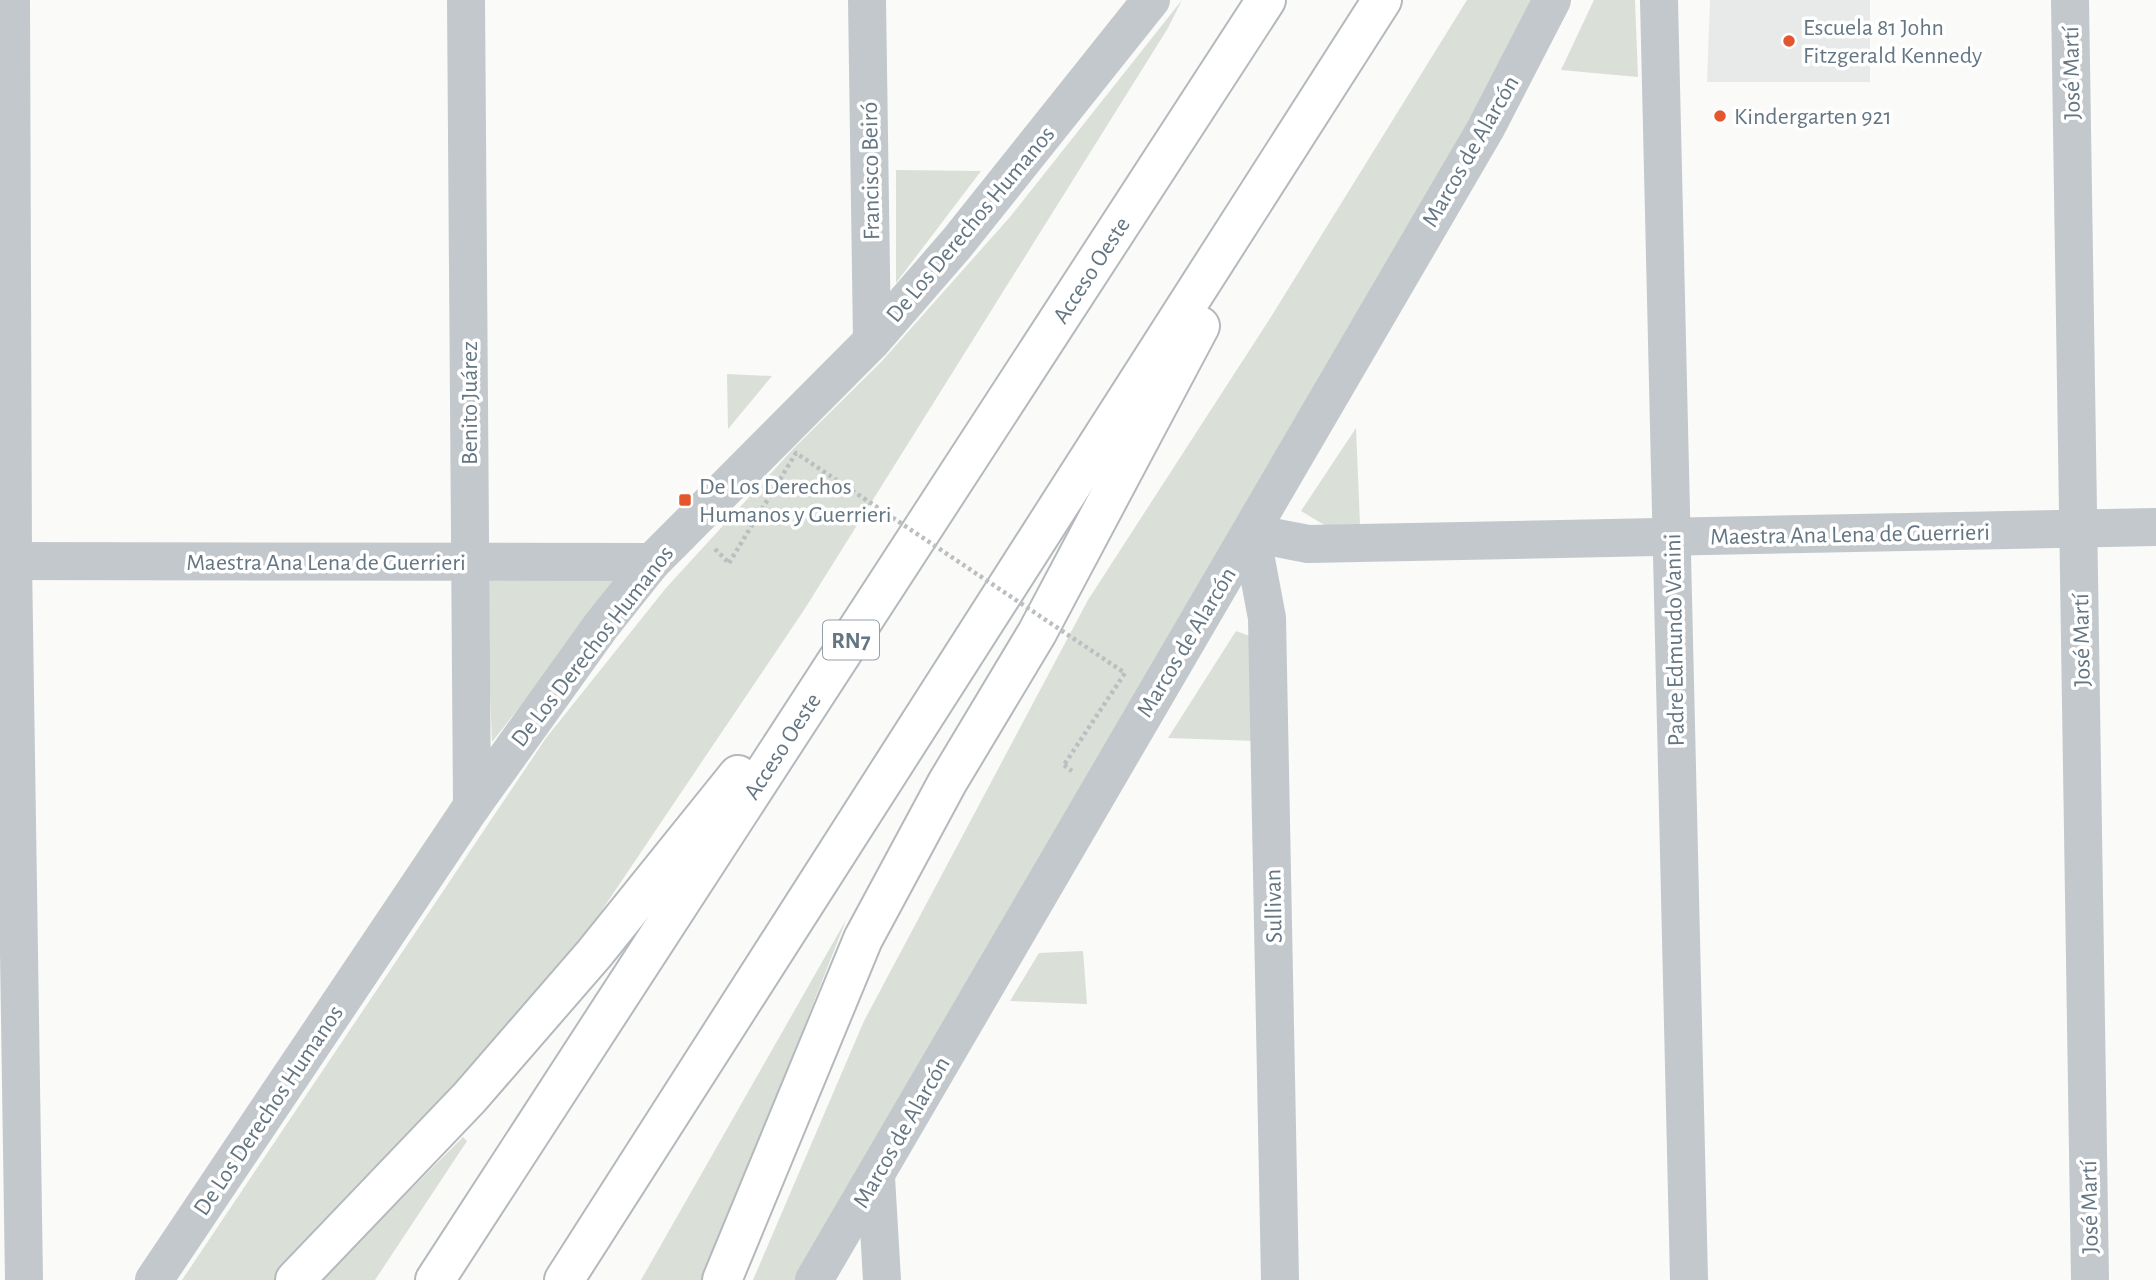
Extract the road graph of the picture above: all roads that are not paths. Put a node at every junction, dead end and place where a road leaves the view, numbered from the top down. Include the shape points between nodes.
1 (11, 0) edge
2 (466, 0) edge
3 (867, 0) edge
4 (1151, 0) edge
5 (1266, 0) edge
6 (1382, 0) edge
7 (1552, 0) edge
8 (1659, 0) edge
9 (2070, 0) edge
10 (1341, 62) junction
11 (872, 341) junction
12 (2156, 527) edge
13 (2080, 529) junction
14 (1251, 533) junction
15 (1671, 537) junction
16 (7, 561) edge
17 (652, 562) junction
18 (470, 563) junction
19 (871, 610) junction
20 (472, 806) junction
21 (876, 1177) junction
22 (24, 1280) edge
23 (154, 1280) edge
24 (295, 1280) edge
25 (435, 1280) edge
26 (565, 1280) edge
27 (722, 1280) edge
28 (814, 1280) edge
29 (882, 1280) edge
30 (1280, 1280) edge
31 (1689, 1280) edge
32 (2090, 1280) edge

1 - 16 street
2 - 18 street, Benito Juárez
3 - 11 street, Francisco Beiró
4 - 11 street, De Los Derechos Humanos via 957,243
5 - 19 highway, Acceso Oeste / RN7
6 - 10 highway
7 - 14 street, Marcos de Alarcón via 1486,128
8 - 15 street, Padre Edmundo Vanini
9 - 13 street, José Martí
10 - 26 highway
10 - 27 highway via 1037,633 947,783 863,939
11 - 17 street, De Los Derechos Humanos
12 - 13 street, Maestra Ana Lena de Guerrieri
13 - 15 street, Maestra Ana Lena de Guerrieri
13 - 32 street, José Martí
14 - 15 street, Maestra Ana Lena de Guerrieri via 1308,544
14 - 21 street, Marcos de Alarcón
14 - 30 street, Sullivan via 1267,618
15 - 31 street, Padre Edmundo Vanini
16 - 18 street, Maestra Ana Lena de Guerrieri
16 - 22 street
17 - 18 street, Maestra Ana Lena de Guerrieri
17 - 20 street, De Los Derechos Humanos
18 - 20 street, Benito Juárez
19 - 24 highway via 585,964 470,1097
19 - 25 highway, Acceso Oeste / RN7
20 - 23 street, De Los Derechos Humanos
21 - 28 street, Marcos de Alarcón
21 - 29 street

